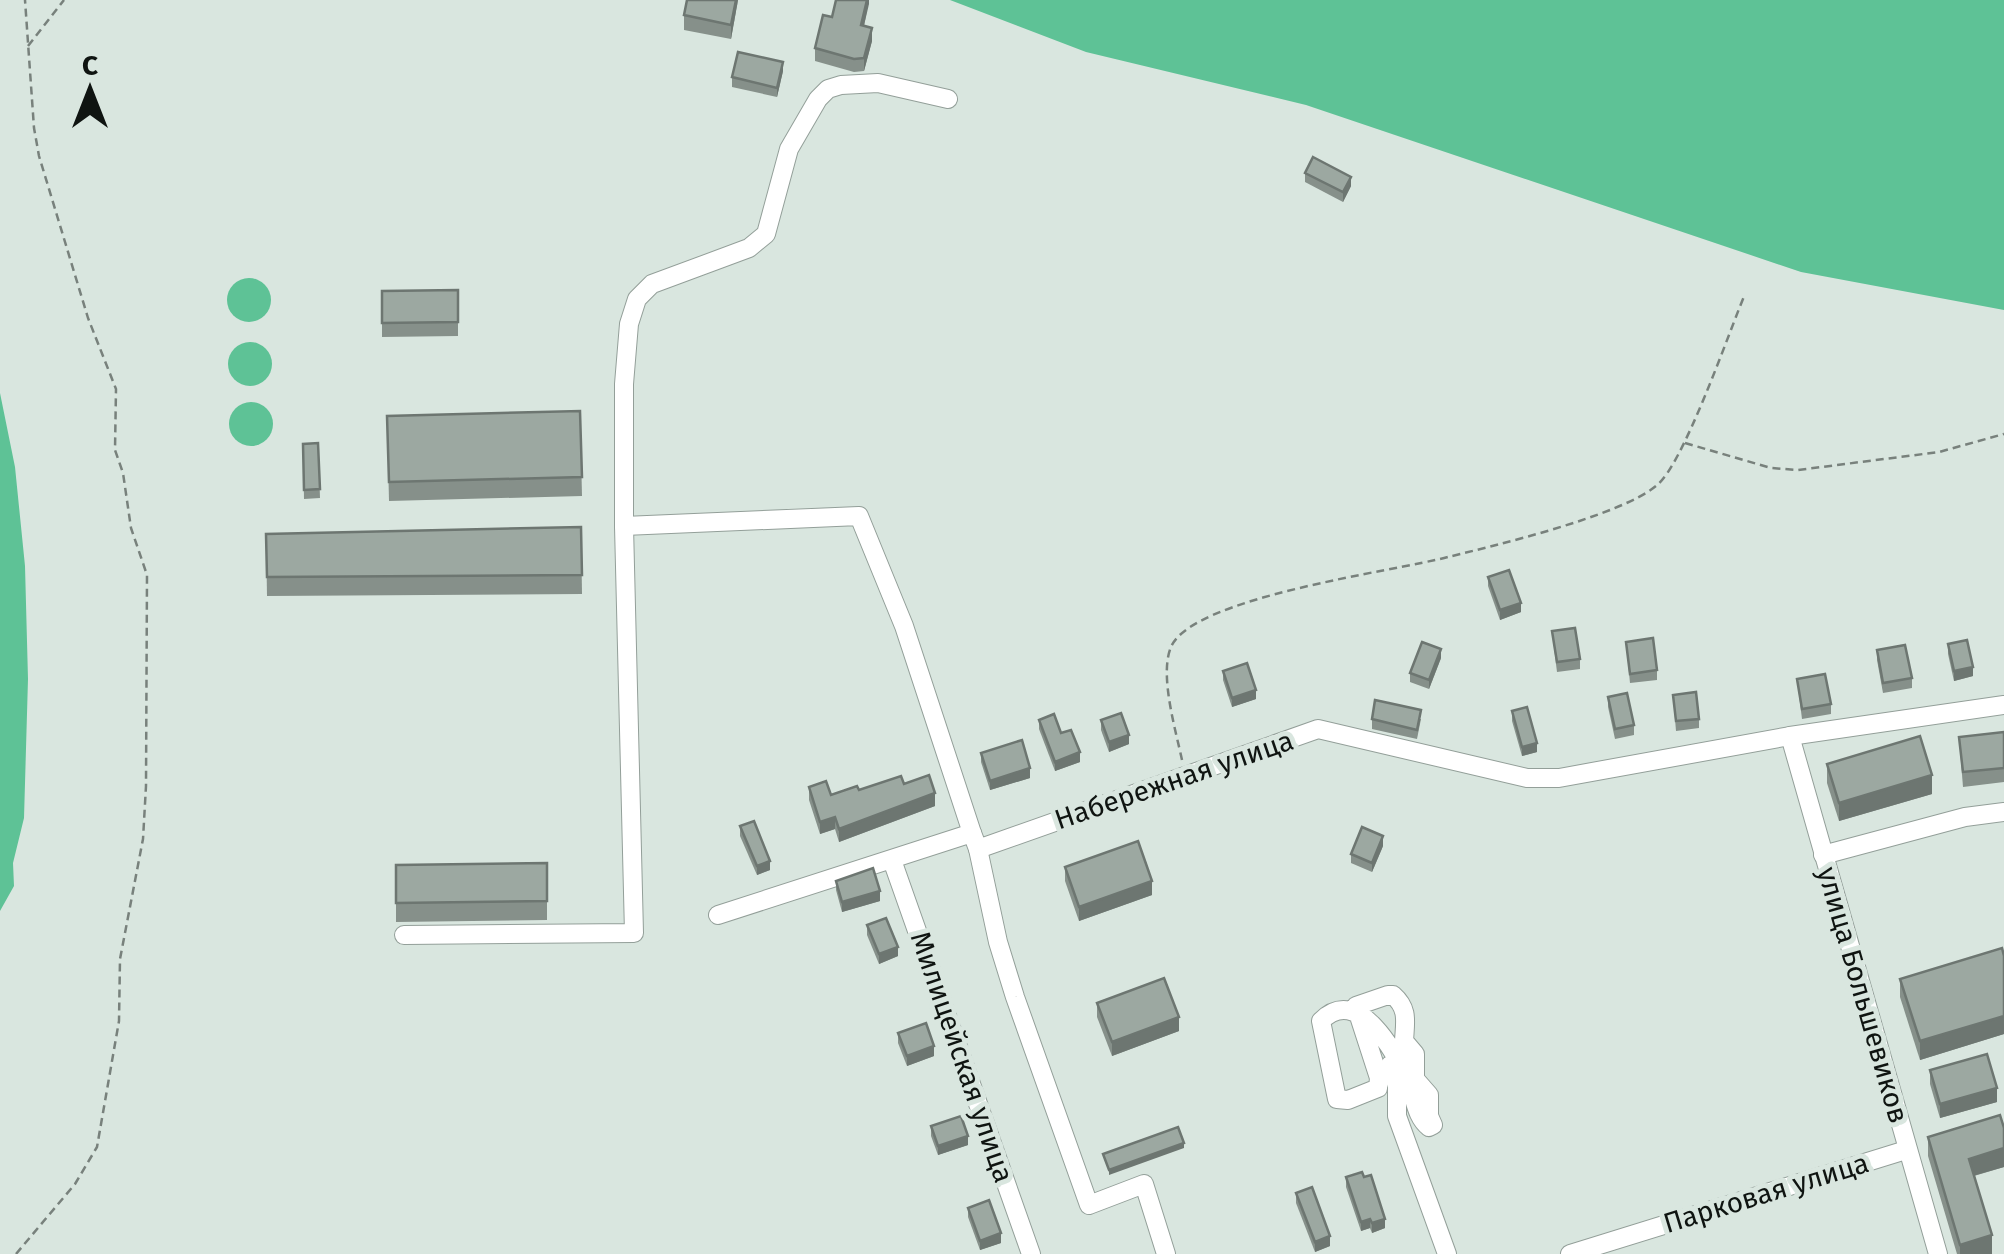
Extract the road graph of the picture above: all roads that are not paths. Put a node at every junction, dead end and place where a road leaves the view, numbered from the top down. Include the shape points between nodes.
1 (948, 99) dead end
2 (624, 526) junction
3 (2004, 705) edge
4 (1790, 736) junction
5 (2004, 812) edge
6 (975, 841) junction
7 (1824, 855) junction
8 (892, 860) junction
9 (718, 914) dead end
10 (404, 935) dead end
11 (1360, 1005) junction
12 (1380, 1037) junction
13 (1396, 1080) junction
14 (1370, 1092) junction
15 (1397, 1116) junction
16 (1906, 1150) junction
17 (1031, 1254) edge
18 (1166, 1254) edge
19 (1447, 1254) edge
20 (1570, 1254) edge
21 (1938, 1254) edge

1 - 2 street via 878,83 828,89 789,149 766,234 749,248 652,284 638,299 624,384
2 - 6 street via 859,516 904,626
2 - 10 street via 634,933
3 - 4 street, Набережная улица
4 - 6 street, Набережная улица via 1585,776 1527,778 1318,729
4 - 7 street, улица Большевиков
5 - 7 street
6 - 8 street, Набережная улица
6 - 18 street via 1010,979 1089,1205 1144,1184
7 - 16 street, улица Большевиков
8 - 9 street, Набережная улица
8 - 17 street, Милицейская улица
11 - 12 street
11 - 12 street via 1393,995 1400,1002 1404,1040 1415,1054 1415,1078 1431,1100 1433,1125 1423,1123 1403,1071
11 - 14 street via 1379,1078
11 - 14 street via 1323,1017 1321,1028 1337,1099
12 - 13 street
13 - 14 street
13 - 15 street
14 - 15 street
15 - 19 street
16 - 20 street, Парковая улица
16 - 21 street, улица Большевиков

